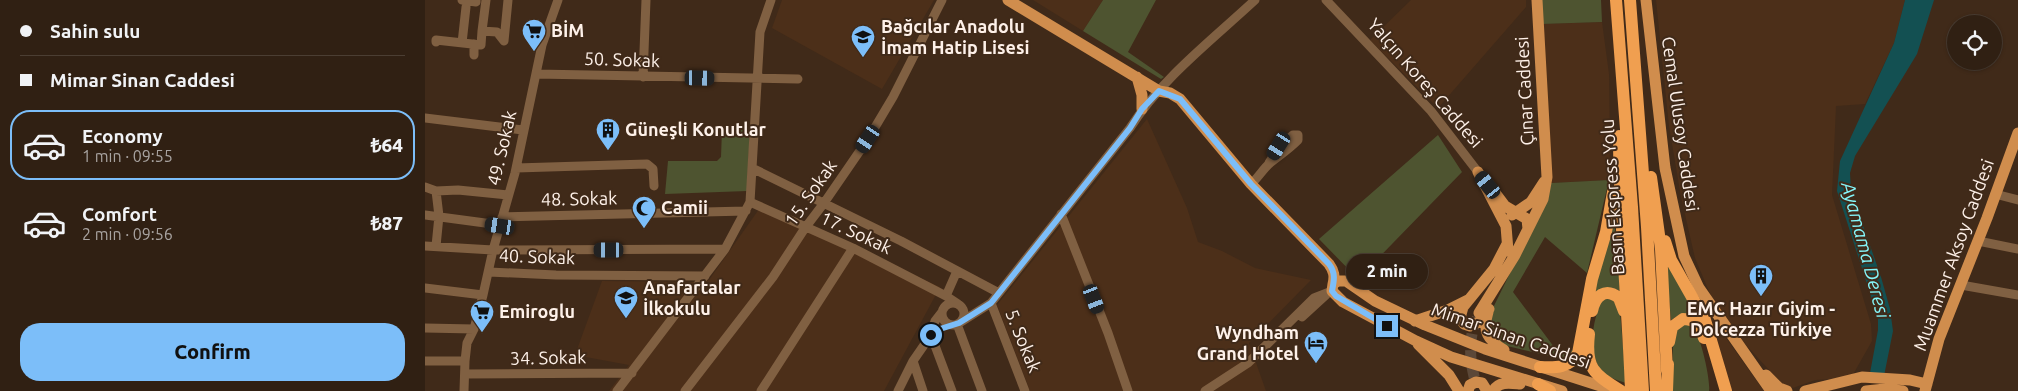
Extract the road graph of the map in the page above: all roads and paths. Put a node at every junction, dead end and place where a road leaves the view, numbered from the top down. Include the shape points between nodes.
1 (476, 0) edge
2 (486, 0) edge
3 (508, 0) edge
4 (558, 0) edge
5 (646, 0) edge
6 (771, 0) edge
7 (942, 0) edge
8 (1008, 0) edge
9 (1019, 0) edge
10 (1255, 0) edge
11 (1326, 0) edge
12 (1537, 0) edge
13 (1616, 0) edge
14 (1630, 0) edge
15 (1646, 0) edge
16 (464, 3) edge
17 (1617, 19) junction
18 (482, 31) junction
19 (436, 42) dead end
20 (462, 43) junction
21 (474, 44) junction
22 (1633, 46) junction
23 (474, 55) dead end
24 (536, 74) junction
25 (643, 77) junction
26 (1137, 77) junction
27 (757, 79) junction
28 (797, 79) dead end
29 (1161, 89) junction
30 (1142, 109) junction
31 (425, 118) edge
32 (523, 130) junction
33 (1619, 130) junction
34 (2018, 133) edge
35 (1269, 164) dead end
36 (515, 168) junction
37 (753, 168) junction
38 (1478, 172) junction
39 (1547, 179) junction
40 (1251, 184) junction
41 (425, 186) edge
42 (654, 186) dead end
43 (436, 191) junction
44 (1653, 192) junction
45 (1995, 194) junction
46 (508, 195) junction
47 (2018, 200) edge
48 (824, 203) junction
49 (748, 207) junction
50 (1516, 212) junction
51 (1061, 214) junction
52 (425, 215) edge
53 (439, 216) junction
54 (501, 221) junction
55 (1506, 226) junction
56 (805, 228) junction
57 (1527, 232) junction
58 (1978, 240) junction
59 (1507, 244) junction
60 (425, 246) edge
61 (436, 246) junction
62 (853, 248) junction
63 (725, 249) junction
64 (2018, 249) edge
65 (493, 250) junction
66 (957, 271) junction
67 (489, 272) junction
68 (705, 276) junction
69 (1961, 285) junction
70 (425, 288) edge
71 (1331, 289) junction
72 (936, 291) junction
73 (999, 293) junction
74 (483, 294) junction
75 (2018, 295) edge
76 (946, 296) junction
77 (1469, 299) junction
78 (991, 303) junction
79 (959, 305) junction
80 (1490, 308) junction
81 (943, 310) junction
82 (1415, 321) junction
83 (957, 323) junction
84 (425, 328) edge
85 (473, 329) junction
86 (1627, 331) junction
87 (931, 335) junction
88 (1416, 341) junction
89 (1745, 354) junction
90 (425, 361) edge
91 (465, 361) junction
92 (1520, 361) junction
93 (913, 362) junction
94 (1540, 367) junction
95 (1667, 371) junction
96 (631, 373) junction
97 (465, 374) junction
98 (1539, 384) junction
99 (1887, 384) junction
100 (1926, 387) edge
101 (464, 391) edge
102 (617, 391) edge
103 (685, 391) edge
104 (761, 391) edge
105 (898, 391) edge
106 (923, 391) edge
107 (952, 391) edge
108 (982, 391) edge
109 (1025, 391) edge
110 (1127, 391) edge
111 (1205, 391) edge
112 (1459, 391) edge
113 (1493, 391) edge
114 (1550, 391) edge
115 (1562, 391) edge
116 (1619, 391) edge
117 (1631, 391) edge
118 (1643, 391) edge
119 (1656, 391) edge
120 (1667, 391) edge
121 (1715, 391) edge
122 (1725, 391) edge
123 (1771, 391) edge
124 (1787, 391) edge
125 (1806, 391) edge
126 (1867, 391) edge
127 (1903, 391) edge

1 - 16 street
2 - 18 street
3 - 18 street via 505,42 497,32
4 - 24 street, 49. Sokak via 541,45
5 - 25 street
6 - 27 street via 761,32
7 - 48 street, 15. Sokak via 893,97
8 - 26 main road
9 - 29 main road via 1156,80
10 - 29 street
11 - 38 street, Yalçın Koreş Caddesi via 1431,111
12 - 39 main road, Çınar Caddesi
13 - 17 highway, Basın Ekspress Yolu
14 - 22 highway, Basın Ekspress Yolu
15 - 89 main road, Cemal Ulusoy Caddesi via 1665,168 1684,256 1699,288
16 - 20 street
17 - 33 highway
17 - 118 highway, Basın Ekspress Yolu
18 - 21 street via 481,44
19 - 20 street
20 - 21 street
21 - 23 street
22 - 44 highway via 1643,82
22 - 119 highway, Basın Ekspress Yolu
24 - 25 street, 50. Sokak
24 - 32 street, 49. Sokak
25 - 27 street, 50. Sokak
26 - 29 main road
26 - 30 main road
27 - 28 street, 50. Sokak
27 - 37 street
29 - 30 street
29 - 40 main road via 1180,99
30 - 51 street
31 - 32 street
32 - 36 street, 49. Sokak
33 - 86 highway via 1619,204
33 - 94 highway via 1610,215 1592,279 1578,353 1565,366
34 - 45 main road, Muammer Aksoy Caddesi
35 - 40 street
36 - 42 street via 647,164 653,169
36 - 46 street, 49. Sokak
37 - 48 street
37 - 49 street
38 - 50 main road, Yalçın Koreş Caddesi via 1505,206
38 - 55 main road
39 - 50 main road via 1531,202
39 - 57 main road, Çınar Caddesi via 1543,199
40 - 71 main road via 1333,269
41 - 43 street
43 - 46 street
43 - 53 street
44 - 95 highway via 1661,249
44 - 122 highway via 1669,254 1705,320
45 - 47 street
45 - 58 main road, Muammer Aksoy Caddesi
46 - 54 street, 49. Sokak
48 - 56 street, 15. Sokak
48 - 66 street
49 - 54 street, 48. Sokak
49 - 56 street, 17. Sokak
49 - 63 street
50 - 55 main road
50 - 57 main road, Yalçın Koreş Caddesi via 1527,219
51 - 73 street
51 - 110 street
52 - 53 street, 48. Sokak
53 - 54 street, 48. Sokak
53 - 61 street
54 - 65 street, 49. Sokak
55 - 59 main road
56 - 62 street, 17. Sokak
56 - 103 street, 15. Sokak via 773,277
57 - 59 main road via 1475,317 1506,263
57 - 80 main road via 1520,254
58 - 64 street
58 - 69 main road, Muammer Aksoy Caddesi
59 - 77 main road via 1494,270
60 - 61 street
61 - 65 street
62 - 72 street, 17. Sokak
62 - 104 street
63 - 65 street
63 - 68 street
65 - 67 street, 49. Sokak
66 - 73 street
66 - 76 street
67 - 68 street, 40. Sokak
67 - 74 street, 49. Sokak
68 - 96 street
69 - 75 street
69 - 100 main road, Muammer Aksoy Caddesi via 1939,339
70 - 74 street
71 - 82 main road, Mimar Sinan Caddesi via 1339,281 1347,281 1375,301
71 - 88 main road, Mimar Sinan Caddesi via 1343,302
71 - 111 street via 1314,298 1248,363
72 - 76 street, 17. Sokak
72 - 81 street via 942,300
73 - 78 street
74 - 85 street, 49. Sokak
76 - 79 street, 17. Sokak
77 - 80 main road via 1461,312 1464,324 1471,326 1481,321
77 - 82 main road
78 - 79 street via 970,308
78 - 83 street
78 - 109 street, 5. Sokak
79 - 81 street via 949,304
79 - 83 street via 964,314
80 - 92 main road via 1486,319 1487,336
81 - 83 street via 944,320
81 - 87 street
82 - 92 main road, Mimar Sinan Caddesi
83 - 87 street
83 - 108 street
84 - 85 street
85 - 91 street, 49. Sokak
86 - 116 highway via 1619,298 1610,293 1600,295 1591,314 1589,358 1597,375
86 - 117 highway
87 - 93 street
87 - 107 street
88 - 98 main road, Mimar Sinan Caddesi via 1451,357
88 - 112 main road via 1449,375
89 - 123 main road, Cemal Ulusoy Caddesi
89 - 124 main road, Cemal Ulusoy Caddesi via 1779,388
90 - 91 street
91 - 97 street, 49. Sokak
92 - 94 main road, Mimar Sinan Caddesi
93 - 105 street
93 - 106 street
94 - 116 main road, Mimar Sinan Caddesi
95 - 120 highway
95 - 121 highway via 1673,327 1683,319 1692,320 1697,323 1705,340
96 - 97 street, 34. Sokak
96 - 102 street
97 - 101 street, 49. Sokak
98 - 113 main road via 1507,383 1496,386
98 - 114 highway
98 - 115 main road, Mimar Sinan Caddesi
99 - 100 main road via 1910,380
99 - 125 main road via 1862,377
99 - 126 main road
99 - 127 main road

